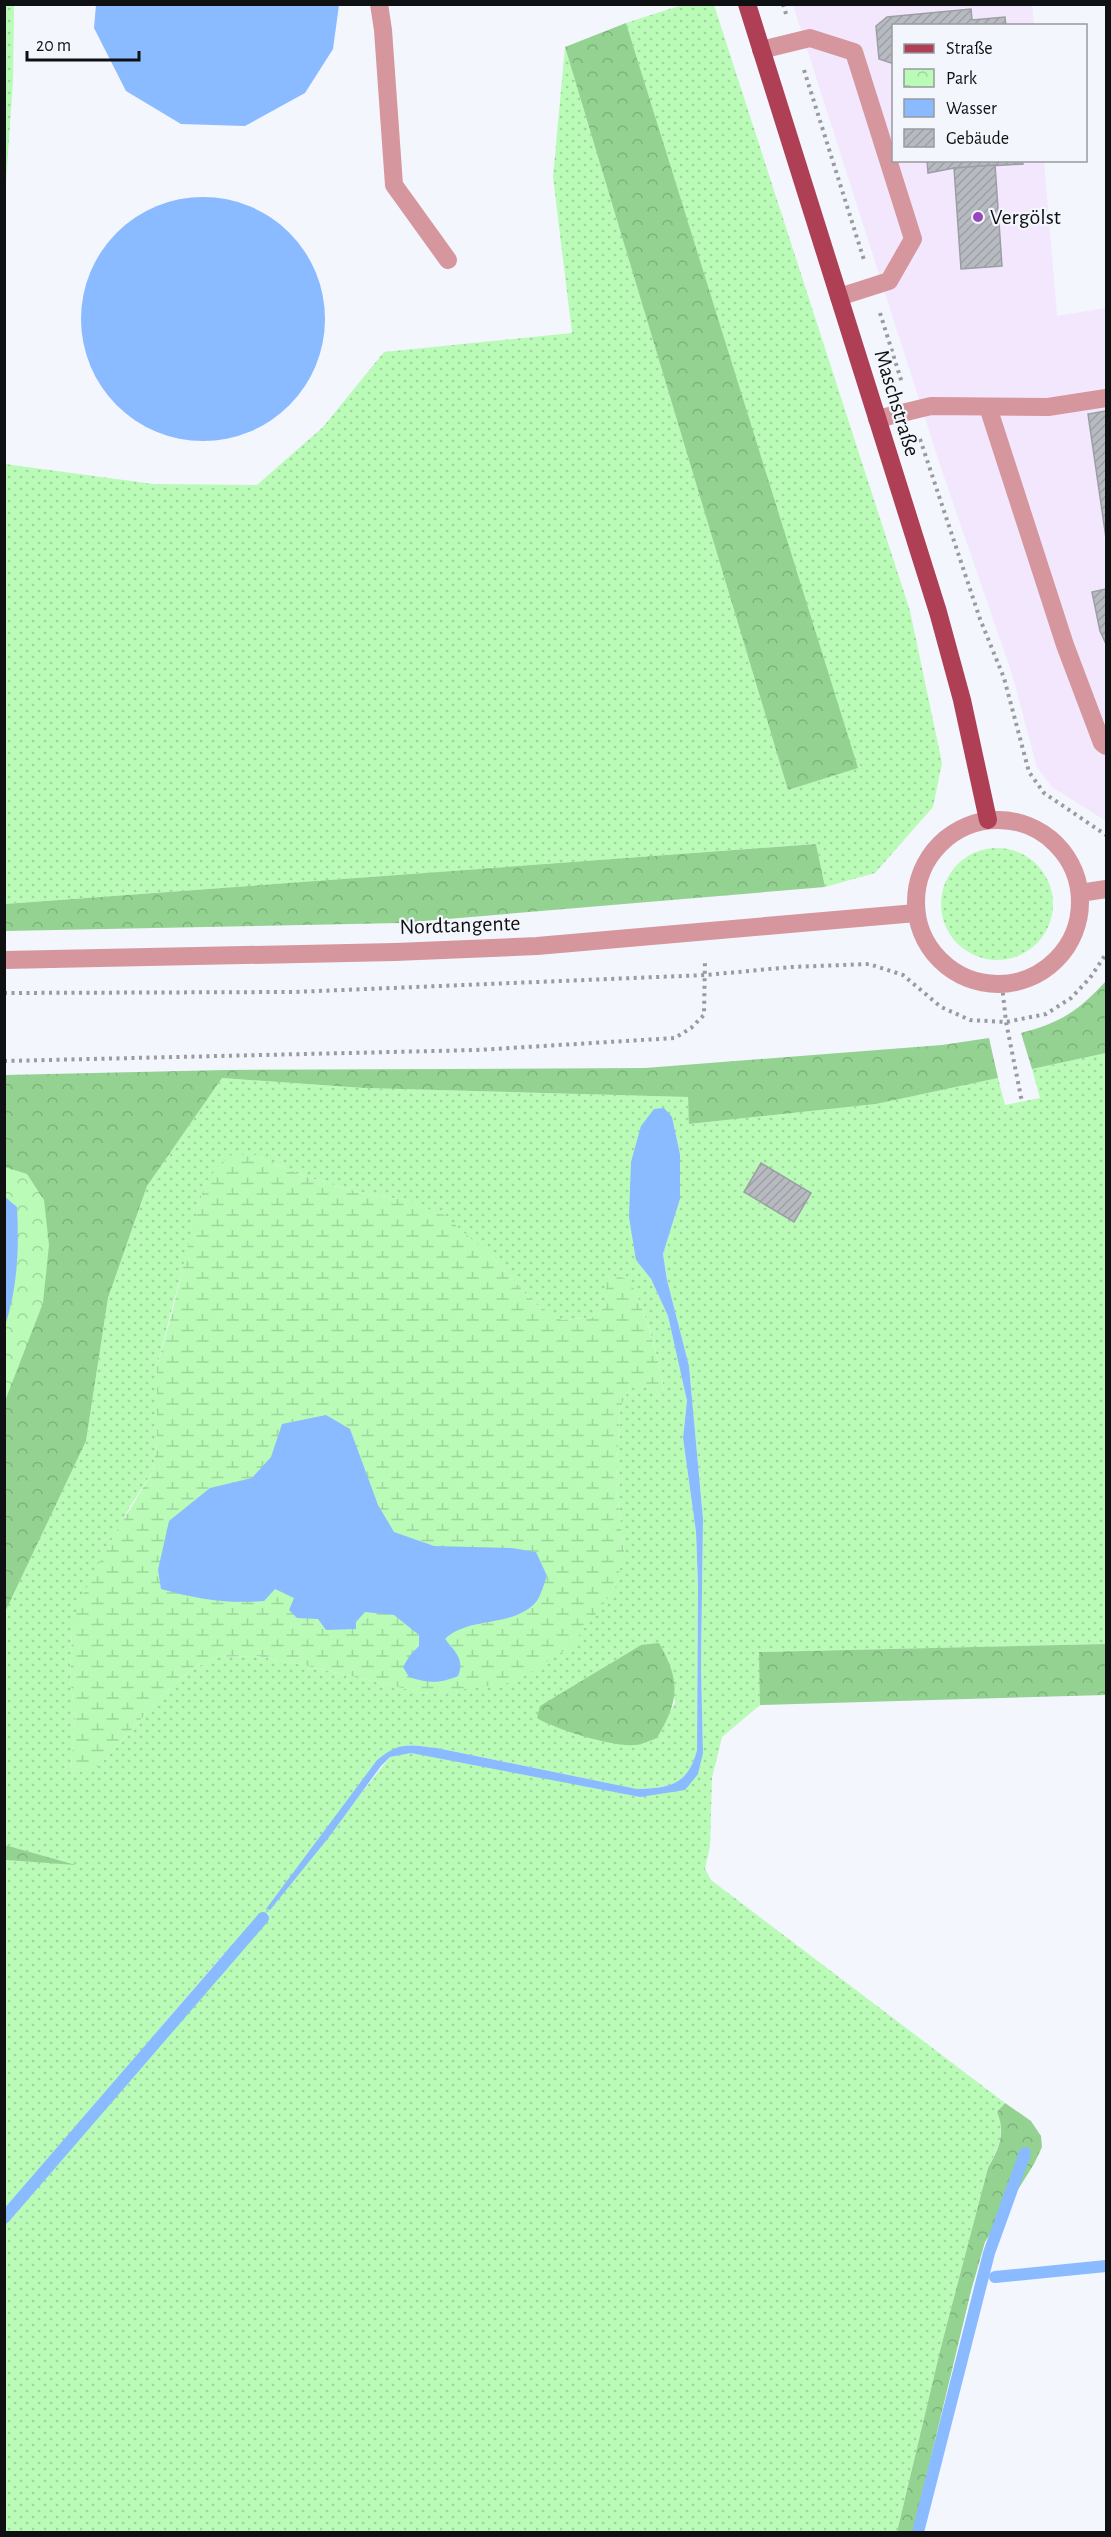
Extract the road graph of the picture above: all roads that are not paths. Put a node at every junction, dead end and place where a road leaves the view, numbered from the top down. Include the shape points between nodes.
1 (379, 4) edge
2 (747, 4) edge
3 (761, 50) junction
4 (448, 260) dead end
5 (839, 297) junction
6 (1107, 398) edge
7 (988, 407) junction
8 (877, 419) junction
9 (1107, 746) edge
10 (988, 820) junction
11 (1107, 889) edge
12 (1080, 893) junction
13 (916, 913) junction
14 (4, 960) edge

1 - 4 street via 394,185
2 - 3 main road, Maschstraße
3 - 5 main road, Maschstraße
3 - 5 street via 810,38 854,52 913,239 889,281
5 - 8 main road, Maschstraße
6 - 7 street via 1048,407
7 - 8 street via 931,406
7 - 9 street via 1065,645 1102,743
8 - 10 main road, Maschstraße via 938,612
10 - 12 street via 1014,822 1038,831 1059,847 1073,869
10 - 13 street via 963,827 941,842 925,862 916,887
11 - 12 street
12 - 13 street via 1073,937 1061,956 1024,981 1002,985 977,982 955,973 931,950 922,936
13 - 14 street, Nordtangente via 537,946

